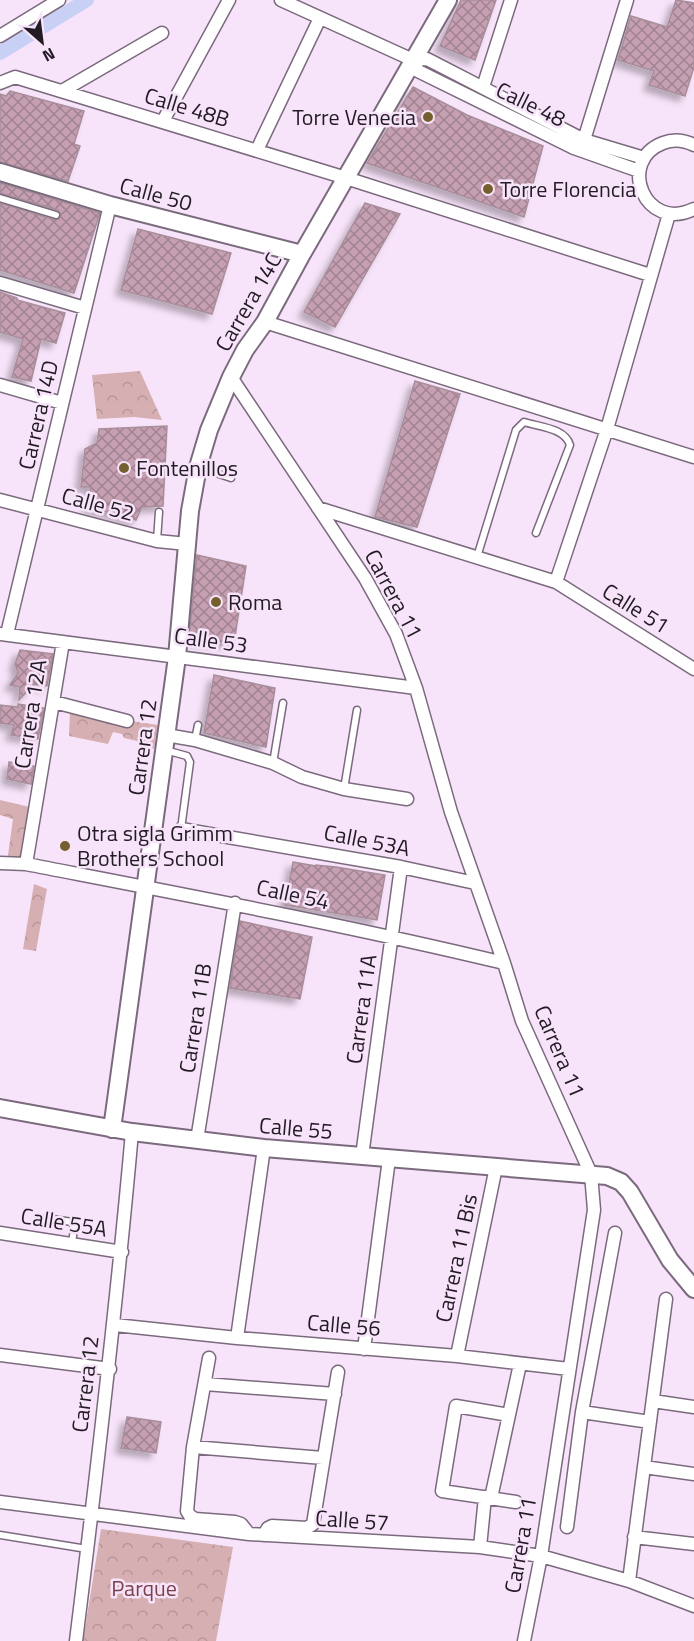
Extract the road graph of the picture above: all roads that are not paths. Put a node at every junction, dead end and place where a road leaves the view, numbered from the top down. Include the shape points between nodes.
1 (59, 0) edge
2 (229, 0) edge
3 (281, 0) edge
4 (511, 0) edge
5 (627, 0) edge
6 (445, 1) edge
7 (320, 18) junction
8 (162, 33) dead end
9 (0, 36) edge
10 (413, 60) junction
11 (0, 82) edge
12 (483, 87) junction
13 (62, 91) junction
14 (163, 122) junction
15 (584, 140) junction
16 (693, 141) edge
17 (257, 150) junction
18 (644, 158) junction
19 (639, 171) junction
20 (0, 172) edge
21 (346, 178) junction
22 (0, 198) edge
23 (110, 205) junction
24 (694, 209) edge
25 (669, 214) junction
26 (56, 215) dead end
27 (302, 254) junction
28 (650, 275) junction
29 (0, 283) edge
30 (85, 308) junction
31 (265, 322) junction
32 (231, 377) junction
33 (0, 385) edge
34 (62, 403) junction
35 (607, 429) junction
36 (694, 457) edge
37 (198, 467) junction
38 (231, 478) dead end
39 (0, 500) edge
40 (318, 508) junction
41 (37, 510) junction
42 (159, 512) dead end
43 (536, 533) dead end
44 (157, 541) junction
45 (188, 544) junction
46 (477, 558) junction
47 (555, 582) junction
48 (3, 634) edge
49 (63, 642) junction
50 (177, 657) junction
51 (694, 669) edge
52 (416, 688) junction
53 (54, 702) junction
54 (283, 703) dead end
55 (357, 710) dead end
56 (127, 721) dead end
57 (198, 725) dead end
58 (195, 740) junction
59 (165, 743) junction
60 (273, 762) junction
61 (344, 789) junction
62 (407, 799) dead end
63 (181, 830) joint
64 (0, 863) edge
65 (26, 864) junction
66 (401, 867) junction
67 (475, 883) junction
68 (146, 887) junction
69 (235, 903) junction
70 (392, 936) junction
71 (504, 963) junction
72 (0, 1108) edge
73 (112, 1129) junction
74 (132, 1132) junction
75 (196, 1140) junction
76 (264, 1148) junction
77 (362, 1156) junction
78 (389, 1159) junction
79 (496, 1167) junction
80 (591, 1174) junction
81 (46, 1218) dead end
82 (0, 1233) edge
83 (615, 1233) dead end
84 (72, 1244) junction
85 (122, 1252) junction
86 (694, 1289) edge
87 (666, 1299) dead end
88 (115, 1326) junction
89 (237, 1338) junction
90 (364, 1349) junction
91 (0, 1355) edge
92 (457, 1356) junction
93 (209, 1358) dead end
94 (520, 1365) junction
95 (569, 1369) junction
96 (110, 1370) junction
97 (338, 1372) dead end
98 (205, 1384) junction
99 (335, 1395) junction
100 (652, 1401) junction
101 (694, 1407) edge
102 (582, 1412) junction
103 (509, 1415) junction
104 (650, 1422) junction
105 (193, 1447) junction
106 (323, 1458) junction
107 (644, 1467) junction
108 (694, 1474) edge
109 (488, 1498) junction
110 (0, 1502) edge
111 (516, 1502) dead end
112 (91, 1512) junction
113 (567, 1527) dead end
114 (249, 1534) junction
115 (0, 1535) edge
116 (264, 1535) junction
117 (634, 1537) junction
118 (694, 1544) edge
119 (480, 1547) junction
120 (88, 1549) junction
121 (542, 1556) junction
122 (629, 1581) junction
123 (694, 1606) edge
124 (76, 1641) edge
125 (524, 1641) edge

1 - 9 street
2 - 14 street
3 - 7 street, Calle 48
4 - 12 street
5 - 15 street
6 - 10 street, Carrera 14C
7 - 10 street, Calle 48
7 - 17 street
8 - 13 street
10 - 12 street, Calle 48 via 428,59
10 - 19 street, Calle 48 via 418,71 574,148
10 - 21 street, Carrera 14C
11 - 13 street, Calle 48B via 15,76
12 - 15 street, Calle 48
13 - 14 street, Calle 48B
14 - 17 street, Calle 48B
15 - 18 street, Calle 48
16 - 18 street via 660,144
17 - 21 street, Calle 48B
18 - 19 street
19 - 25 street via 639,183 649,203
20 - 23 street, Calle 50
21 - 27 street, Carrera 14C
21 - 28 street, Calle 48B
22 - 26 lane
23 - 27 street, Calle 50
23 - 30 street, Carrera 14D
24 - 25 street
25 - 28 street
27 - 31 street, Carrera 14C
28 - 35 street
29 - 30 street
30 - 34 street, Carrera 14D
31 - 32 street, Carrera 14C
31 - 35 street
32 - 37 street, Carrera 14C
32 - 40 street, Carrera 11
33 - 34 street
34 - 41 street, Carrera 14D
35 - 36 street
35 - 47 street
37 - 38 lane
37 - 45 street, Carrera 14C
39 - 41 street, Calle 52
40 - 46 street, Calle 51
40 - 52 street, Carrera 11 via 365,578 396,634
41 - 44 street, Calle 52
41 - 48 street, Carrera 14D
42 - 44 lane
43 - 46 lane via 570,445 560,432 524,422 516,430
44 - 45 street, Calle 52
45 - 50 street, Carrera 14C
46 - 47 street, Calle 51
47 - 51 street, Calle 51
48 - 49 street, Calle 53
49 - 50 street, Calle 53
49 - 53 street, Carrera 12A
50 - 52 street, Calle 53
50 - 59 street, Carrera 12
52 - 67 street, Carrera 11
53 - 56 street
53 - 65 street, Carrera 12A
54 - 60 lane
55 - 61 lane
57 - 58 lane
58 - 59 street
58 - 60 street
59 - 63 lane via 190,762
59 - 68 street, Carrera 12
60 - 61 street via 303,777
61 - 62 street
63 - 66 street, Calle 53A
64 - 65 street, Calle 54
65 - 68 street, Calle 54
66 - 67 street, Calle 53A
66 - 70 street, Carrera 11A
67 - 71 street, Carrera 11
68 - 69 street, Calle 54
68 - 73 street, Carrera 12
69 - 70 street, Calle 54
69 - 75 street, Carrera 11B
70 - 71 street, Calle 54
70 - 77 street, Carrera 11A
71 - 80 street, Carrera 11 via 522,1021
72 - 73 street, Calle 55
73 - 74 street, Calle 55
74 - 75 street, Calle 55
74 - 85 street, Carrera 12
75 - 76 street, Calle 55
76 - 77 street, Calle 55
76 - 89 street
77 - 78 street, Calle 55
78 - 79 street, Calle 55
78 - 90 street
79 - 80 street, Calle 55
79 - 92 street, Carrera 11 Bis
80 - 86 street via 621,1182 630,1192 670,1260
80 - 95 street, Carrera 11 via 594,1210
81 - 84 lane via 72,1222
82 - 84 street, Calle 55A
83 - 102 street
84 - 85 street, Calle 55A
85 - 88 street, Carrera 12
87 - 100 street
88 - 89 street, Calle 56
88 - 96 street, Carrera 12
89 - 90 street, Calle 56
90 - 92 street, Calle 56
91 - 96 street
92 - 94 street, Calle 56
93 - 98 street
94 - 95 street, Calle 56
94 - 103 street
95 - 121 street, Carrera 11
96 - 112 street, Carrera 12
97 - 99 street
98 - 99 street
98 - 105 street
99 - 106 street
100 - 101 street
100 - 104 street
102 - 104 street
102 - 113 street
103 - 109 street
103 - 109 street via 456,1406 442,1491
104 - 107 street
105 - 106 street
105 - 114 street via 187,1511 190,1516 235,1522
106 - 116 street via 313,1524 307,1528 273,1526
107 - 108 street
107 - 117 street
109 - 111 street
109 - 119 street
110 - 112 street, Calle 57
112 - 114 street, Calle 57
112 - 120 street, Carrera 12
114 - 116 street, Calle 57
115 - 120 lane
116 - 119 street, Calle 57
117 - 118 street
117 - 122 street
119 - 121 street, Calle 57
120 - 124 street, Carrera 12
121 - 122 street, Calle 57
121 - 125 street, Carrera 11
122 - 123 street, Calle 57

